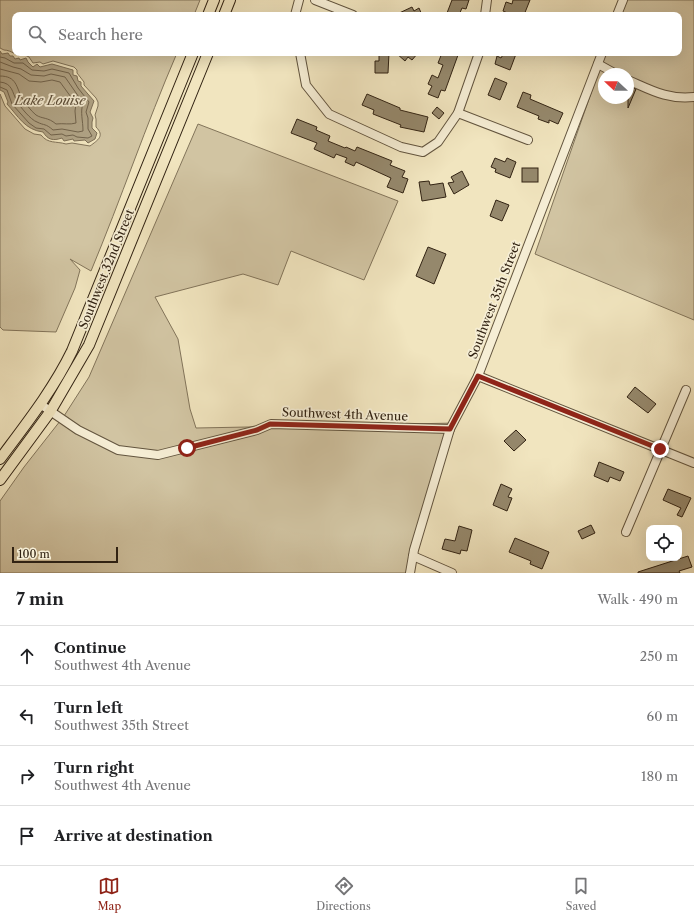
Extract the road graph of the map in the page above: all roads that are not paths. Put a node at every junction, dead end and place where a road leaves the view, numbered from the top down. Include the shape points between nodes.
1 (214, 0) edge
2 (230, 0) edge
3 (299, 0) edge
4 (315, 0) edge
5 (488, 0) edge
6 (623, 0) edge
7 (209, 12) edge
8 (225, 12) edge
9 (296, 12) edge
10 (345, 12) edge
11 (486, 12) edge
12 (618, 12) edge
13 (192, 56) edge
14 (207, 56) edge
15 (301, 56) edge
16 (478, 56) edge
17 (601, 56) edge
18 (598, 64) junction
19 (605, 68) edge
20 (634, 82) edge
21 (694, 97) edge
22 (458, 113) junction
23 (528, 140) dead end
24 (478, 376) junction
25 (686, 390) dead end
26 (40, 404) junction
27 (50, 412) junction
28 (450, 429) junction
29 (660, 449) junction
30 (0, 459) edge
31 (694, 463) edge
32 (0, 480) edge
33 (626, 532) dead end
34 (413, 556) junction
35 (410, 573) edge
36 (452, 573) edge

1 - 7 main road
2 - 8 main road
3 - 9 street
4 - 10 street
5 - 11 street
6 - 12 street
13 - 26 main road, Southwest 32nd Street via 72,351 63,370
14 - 27 main road, Southwest 32nd Street via 89,345
15 - 22 street via 306,85 328,114 401,147 424,152 438,142
16 - 22 street
17 - 18 street, Southwest 35th Street
18 - 19 street
18 - 24 street, Southwest 35th Street
20 - 21 street via 671,97
22 - 23 street
24 - 28 street, Southwest 35th Street
24 - 29 street
25 - 29 street
26 - 27 street, Southwest 4th Avenue
26 - 30 main road, Southwest 32nd Street
27 - 28 street, Southwest 4th Avenue via 78,430 118,450 158,455 257,430 270,424
27 - 32 main road, Southwest 32nd Street
28 - 34 street, Southwest 35th Street
29 - 31 street
29 - 33 street
34 - 35 street, Southwest 35th Street
34 - 36 street

